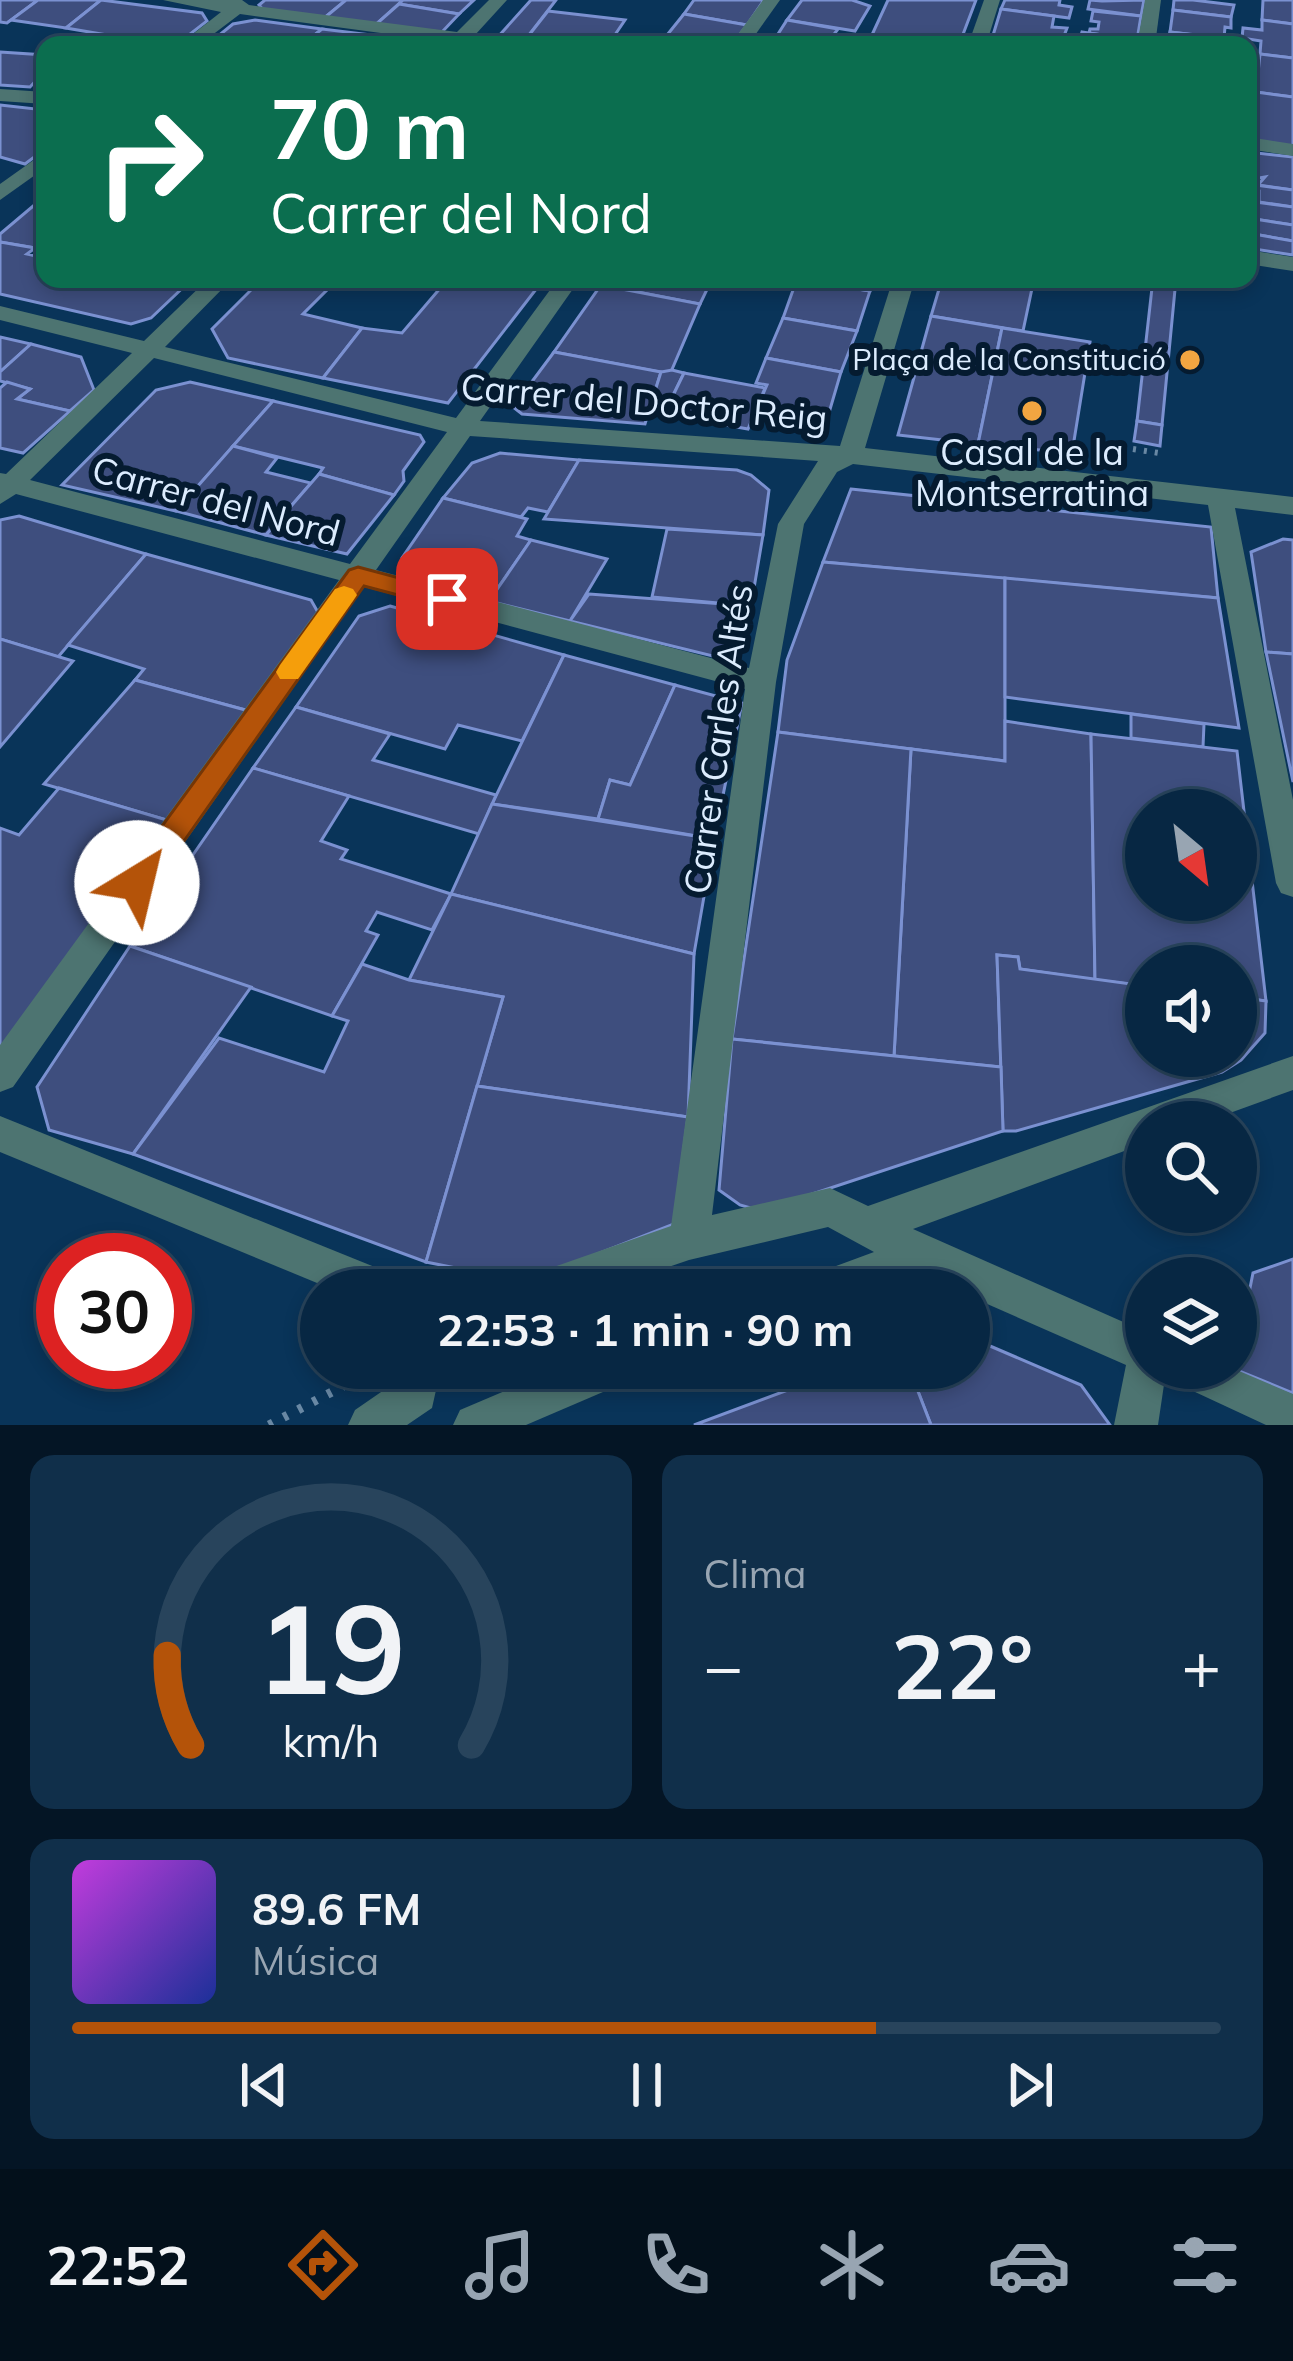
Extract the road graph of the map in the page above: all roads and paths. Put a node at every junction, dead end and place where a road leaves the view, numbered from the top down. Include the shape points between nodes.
1 (171, 0) edge
2 (499, 0) edge
3 (772, 0) edge
4 (992, 0) edge
5 (1154, 0) edge
6 (241, 5) edge
7 (200, 36) edge
8 (423, 36) edge
9 (464, 36) edge
10 (746, 36) edge
11 (980, 36) edge
12 (1148, 36) edge
13 (0, 95) edge
14 (36, 97) edge
15 (1257, 144) edge
16 (1293, 150) edge
17 (36, 165) edge
18 (0, 194) edge
19 (1257, 258) edge
20 (1293, 264) edge
21 (212, 288) edge
22 (563, 288) edge
23 (901, 288) edge
24 (0, 313) edge
25 (149, 350) junction
26 (464, 428) junction
27 (1133, 449) dead end
28 (850, 454) junction
29 (1159, 454) dead end
30 (4, 486) edge
31 (1220, 498) junction
32 (1293, 506) edge
33 (358, 576) junction
34 (761, 682) junction
35 (1293, 883) edge
36 (1293, 1073) edge
37 (0, 1075) edge
38 (1215, 1101) edge
39 (0, 1134) edge
40 (1125, 1134) edge
41 (865, 1227) junction
42 (689, 1240) junction
43 (921, 1255) junction
44 (331, 1269) edge
45 (604, 1269) edge
46 (882, 1269) edge
47 (1125, 1344) edge
48 (339, 1389) edge
49 (418, 1389) edge
50 (560, 1389) edge
51 (1142, 1389) edge
52 (1232, 1389) edge
53 (1293, 1415) edge
54 (269, 1425) edge
55 (370, 1425) edge
56 (475, 1425) edge
57 (1136, 1425) edge

1 - 6 street
2 - 9 street
3 - 10 street
4 - 11 street
5 - 12 street
6 - 7 street
6 - 8 street
13 - 14 street
15 - 16 street
17 - 18 street
19 - 20 street
21 - 25 street
22 - 26 street
23 - 28 street, Carrer Carles Altés
24 - 25 street, Carrer del Doctor Reig
25 - 26 street, Carrer del Doctor Reig
25 - 30 street
26 - 28 street, Carrer del Doctor Reig
26 - 33 street
27 - 29 path
28 - 31 street, Carrer del Doctor Reig
28 - 34 street, Carrer Carles Altés via 828,466 790,524
30 - 33 street, Carrer del Nord
31 - 32 street, Carrer del Doctor Reig
31 - 35 street
33 - 34 street, Carrer del Nord
33 - 37 street
34 - 42 street, Carrer Carles Altés
36 - 38 street
39 - 44 street
40 - 41 street
41 - 42 street via 830,1207
41 - 43 street
42 - 45 street
43 - 46 street
43 - 47 street
48 - 54 path
49 - 55 street
50 - 56 street
51 - 57 street
52 - 53 street

